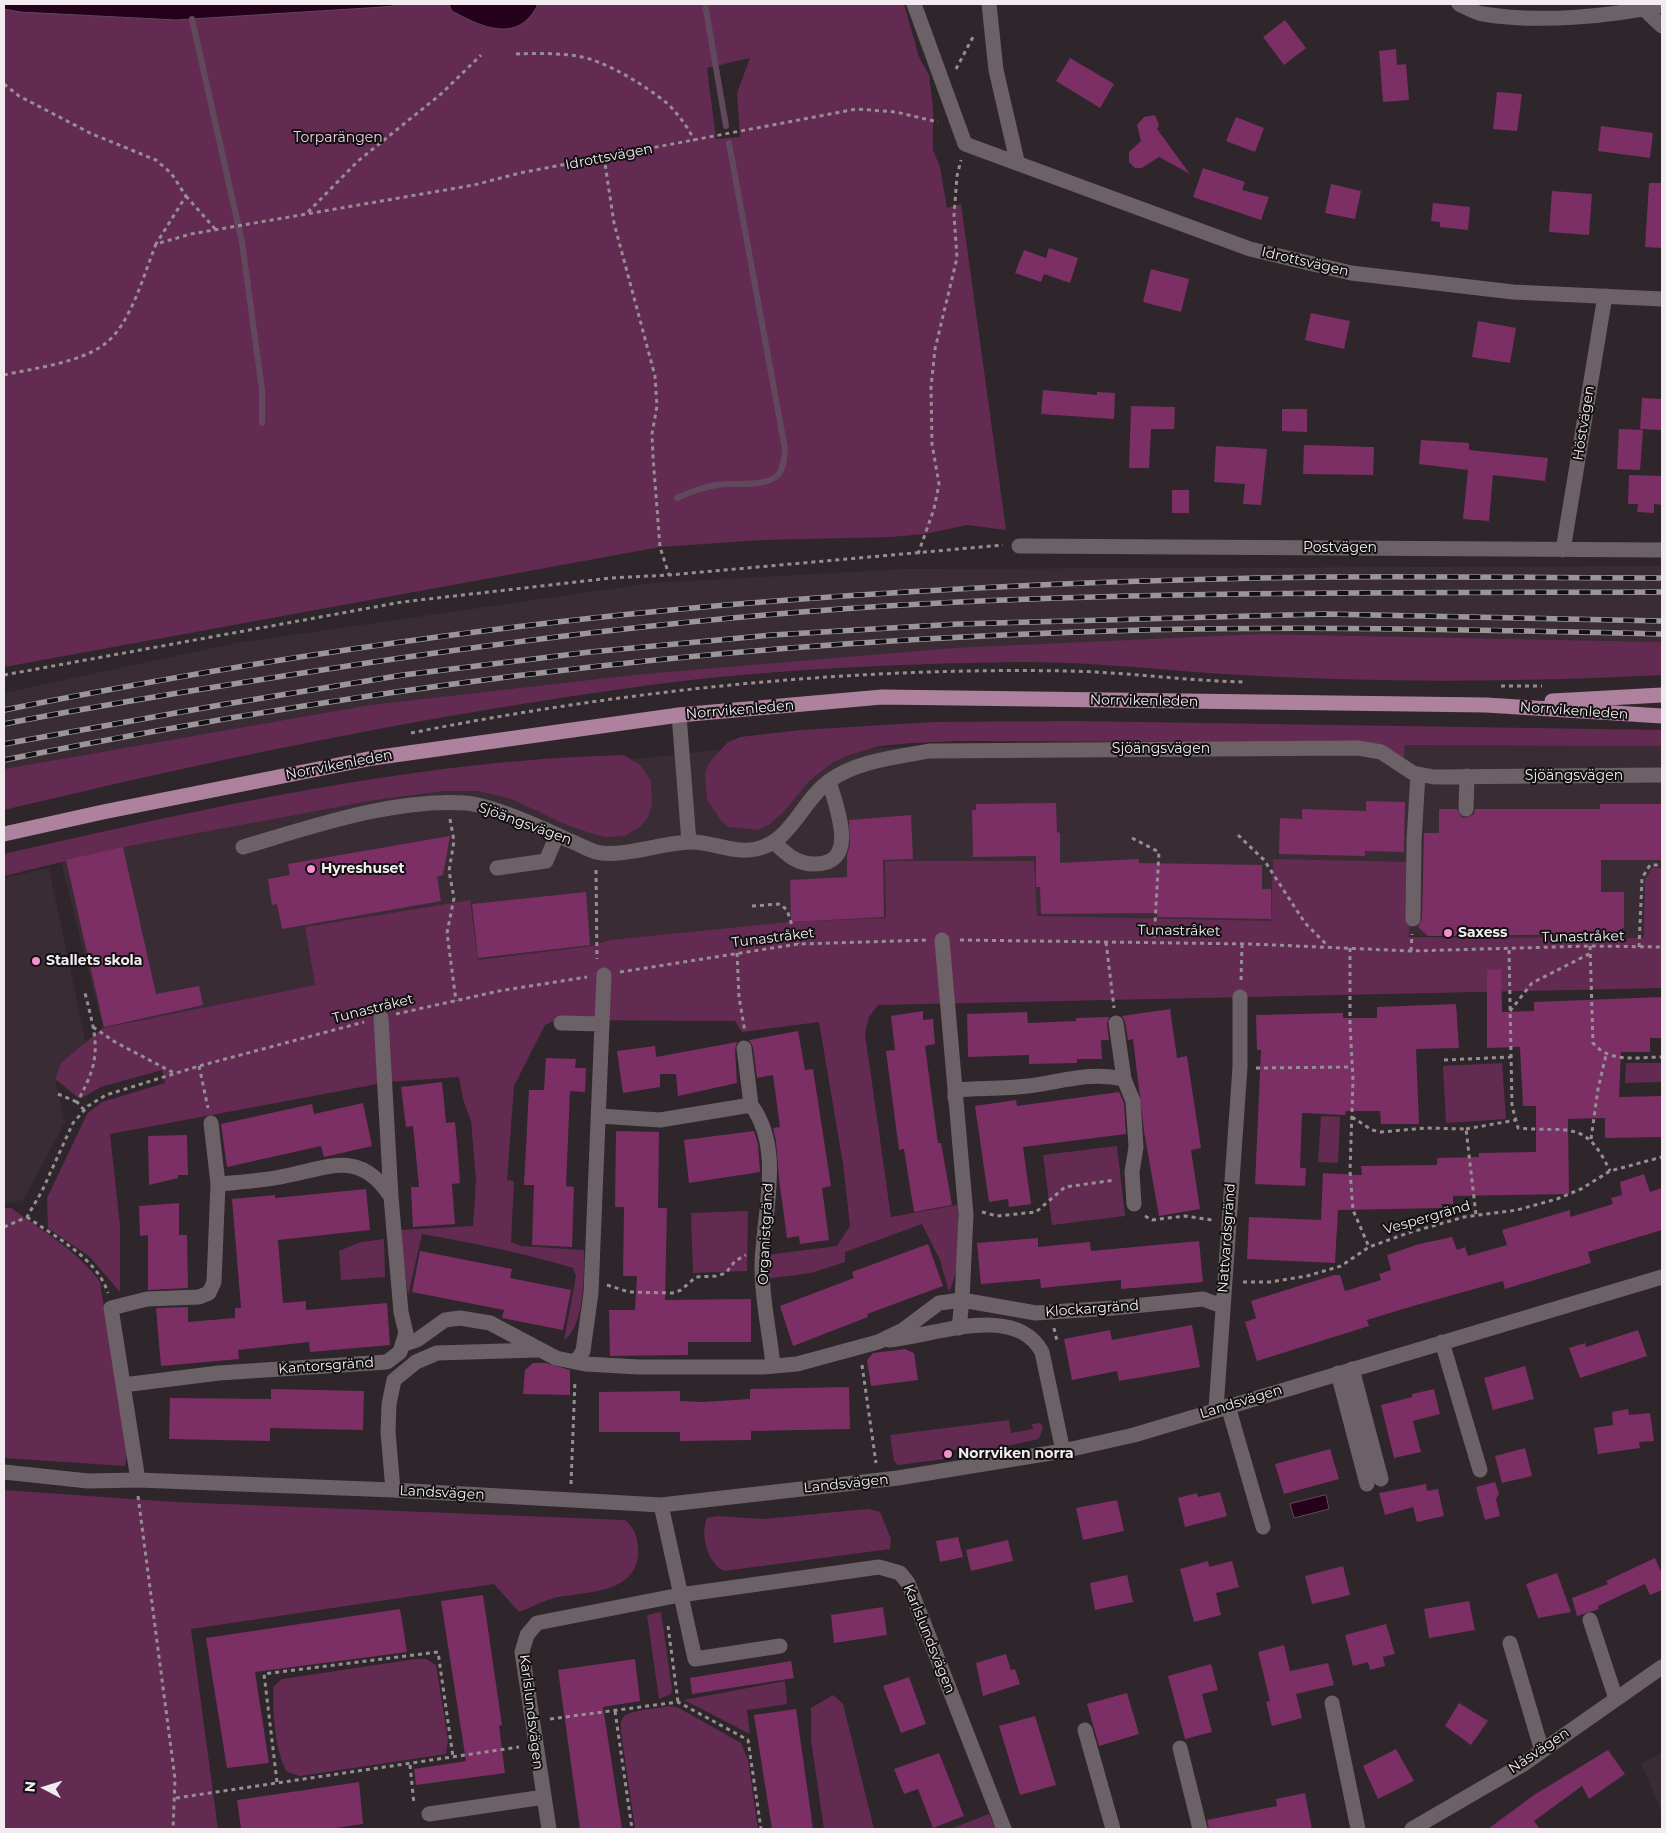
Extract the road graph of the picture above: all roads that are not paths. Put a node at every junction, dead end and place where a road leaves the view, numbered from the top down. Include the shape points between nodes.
1 (914, 4) edge
2 (1459, 4) edge
3 (988, 5) edge
4 (1662, 5) edge
5 (1644, 7) edge
6 (1662, 26) edge
7 (1017, 161) junction
8 (1606, 296) junction
9 (1662, 299) edge
10 (1019, 546) road end
11 (1564, 550) junction
12 (1662, 550) edge
13 (1662, 695) edge
14 (1486, 705) junction
15 (679, 715) junction
16 (1662, 716) edge
17 (1418, 774) junction
18 (1662, 775) edge
19 (1467, 776) junction
20 (829, 781) junction
21 (1466, 809) dead end
22 (4, 834) edge
23 (557, 835) junction
24 (689, 842) junction
25 (775, 843) junction
26 (243, 847) dead end
27 (497, 868) dead end
28 (1413, 919) dead end
29 (942, 940) road end
30 (604, 975) road end
31 (1240, 997) road end
32 (382, 1018) road end
33 (561, 1023) dead end
34 (1116, 1023) road end
35 (602, 1024) junction
36 (744, 1048) road end
37 (1124, 1079) junction
38 (955, 1098) junction
39 (751, 1105) junction
40 (599, 1116) junction
41 (211, 1123) road end
42 (218, 1184) junction
43 (391, 1197) junction
44 (1134, 1204) road end
45 (1662, 1277) edge
46 (962, 1300) junction
47 (1222, 1306) junction
48 (959, 1328) junction
49 (417, 1340) junction
50 (878, 1342) junction
51 (1442, 1342) junction
52 (402, 1345) junction
53 (538, 1350) junction
54 (426, 1358) junction
55 (576, 1362) junction
56 (773, 1366) junction
57 (1345, 1371) junction
58 (123, 1385) junction
59 (1222, 1407) junction
60 (1063, 1451) junction
61 (1480, 1470) dead end
62 (4, 1472) edge
63 (138, 1480) junction
64 (1374, 1481) dead end
65 (393, 1490) junction
66 (660, 1504) junction
67 (1263, 1528) dead end
68 (680, 1594) junction
69 (1590, 1620) dead end
70 (1510, 1643) dead end
71 (780, 1646) dead end
72 (1662, 1667) edge
73 (1616, 1699) junction
74 (1332, 1703) dead end
75 (1085, 1730) dead end
76 (1180, 1748) dead end
77 (1542, 1751) junction
78 (544, 1797) junction
79 (429, 1814) dead end
80 (549, 1829) edge
81 (1004, 1829) edge
82 (1113, 1829) edge
83 (1200, 1829) edge
84 (1358, 1829) edge
85 (1412, 1829) edge

1 - 7 street, Idrottsvägen via 965,144
2 - 5 street via 1482,14 1552,18
3 - 7 street via 996,70
4 - 5 street
5 - 6 street
7 - 8 street, Idrottsvägen via 1250,249 1351,273 1513,292
8 - 9 street, Idrottsvägen
8 - 11 street, Höstvägen
10 - 11 street, Postvägen
11 - 12 street, Postvägen
13 - 14 main road, Norrvikenleden
14 - 15 main road, Norrvikenleden via 882,697
14 - 16 main road, Norrvikenleden
15 - 22 main road, Norrvikenleden via 373,758
15 - 24 street
17 - 19 street, Sjöängsvägen
17 - 20 street, Sjöängsvägen via 1381,752 1358,748 929,751 870,762
17 - 28 street
18 - 19 street, Sjöängsvägen
19 - 21 street
20 - 25 street, Sjöängsvägen
20 - 25 street via 841,835 840,854 835,860 807,864 788,857
23 - 24 street, Sjöängsvägen via 596,852 631,851
23 - 26 street, Sjöängsvägen via 466,803 406,806 329,821
23 - 27 street via 546,861
24 - 25 street, Sjöängsvägen via 737,850 756,850
29 - 38 street
30 - 35 street
31 - 47 street, Nattvardsgränd via 1240,1068
32 - 43 street
33 - 35 street
34 - 37 street
35 - 40 street
36 - 39 street, Organistgränd
37 - 38 street via 1106,1075 1028,1086 955,1090
37 - 44 street via 1133,1101 1136,1147
38 - 46 street via 966,1215
39 - 40 street via 660,1120
39 - 56 street, Organistgränd via 762,1123 769,1167 762,1267 763,1308
40 - 55 street via 592,1285 583,1352
41 - 42 street
42 - 43 street via 280,1178 332,1164 360,1168 381,1182
42 - 58 street via 214,1282 209,1292 199,1297 147,1299 111,1308
43 - 52 street via 401,1312 406,1333
45 - 51 street, Landsvägen
46 - 47 street, Klockargränd via 1036,1313 1203,1299
46 - 48 street
46 - 50 street via 939,1303 902,1330
47 - 59 street, Nattvardsgränd
48 - 50 street
48 - 60 street via 1008,1326 1036,1342 1042,1352
49 - 52 street
49 - 53 street via 445,1320 460,1318 490,1322
49 - 54 street
50 - 56 street via 798,1364
51 - 57 street, Landsvägen
51 - 61 street
52 - 58 street, Kantorsgränd via 400,1352 387,1362 219,1373
53 - 54 street via 478,1350 437,1353
53 - 55 street
54 - 65 street via 394,1380 388,1432
55 - 56 street via 639,1367
57 - 59 street, Landsvägen
57 - 64 street
58 - 63 street
59 - 60 street, Landsvägen via 1134,1435
59 - 67 street, Nattvardsgränd
60 - 66 street, Landsvägen via 898,1478
62 - 63 street, Landsvägen via 88,1481
63 - 65 street, Landsvägen
65 - 66 street, Landsvägen
66 - 68 street
68 - 71 street via 695,1659
68 - 78 street, Karlslundsvägen via 537,1623 527,1634 522,1652
68 - 81 street, Karlslundsvägen via 879,1567 900,1572 908,1583
69 - 73 street
70 - 77 street
72 - 73 street, Nåsvägen
73 - 77 street, Nåsvägen
74 - 84 street
75 - 82 street
76 - 83 street
77 - 85 street, Nåsvägen
78 - 79 street
78 - 80 street, Karlslundsvägen

